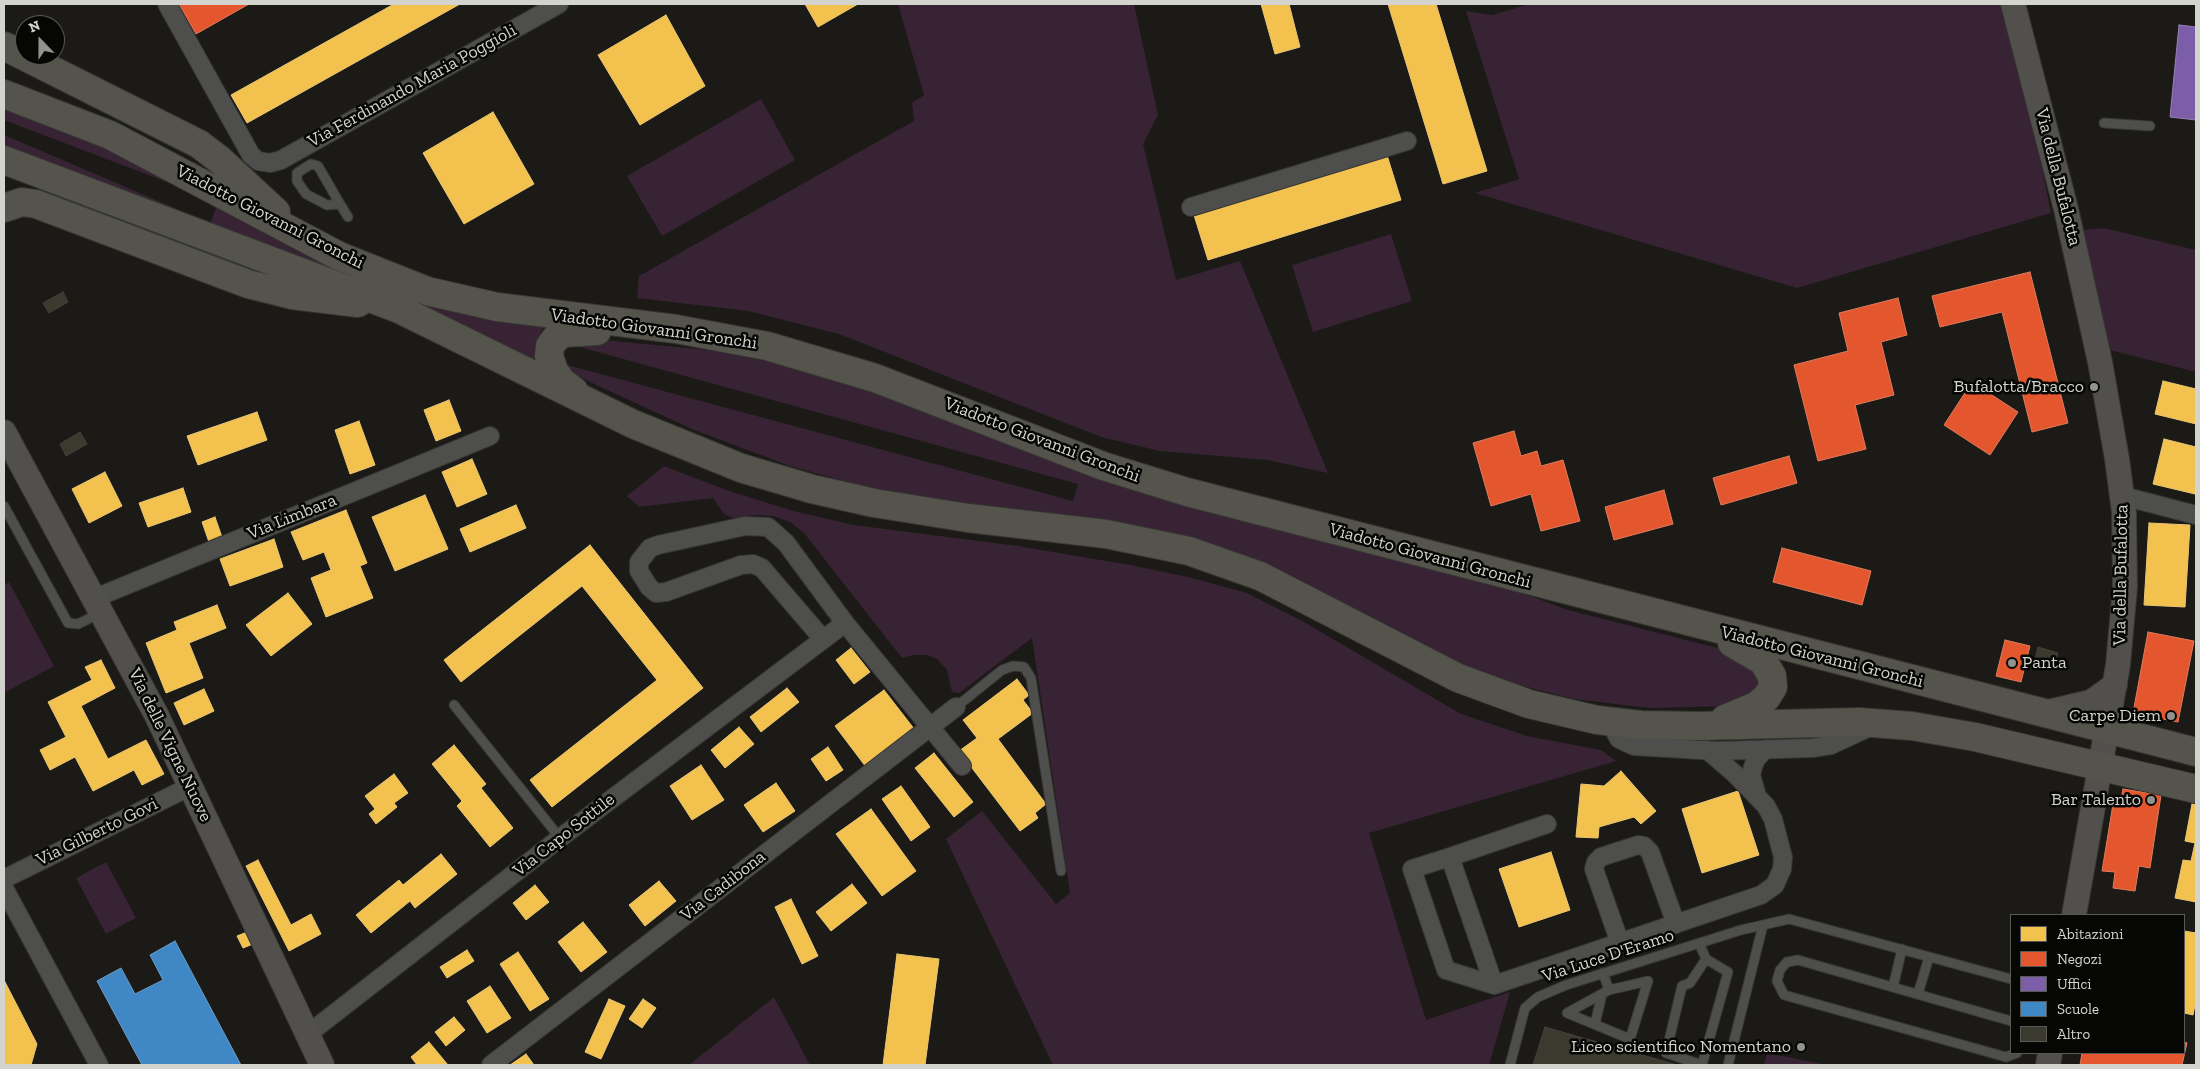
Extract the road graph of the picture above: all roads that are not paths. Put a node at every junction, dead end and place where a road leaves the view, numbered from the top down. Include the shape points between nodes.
1 (167, 4) edge
2 (559, 4) edge
3 (2013, 4) edge
4 (4, 46) edge
5 (4, 94) edge
6 (2104, 123) dead end
7 (2150, 126) dead end
8 (1407, 141) dead end
9 (295, 152) junction
10 (4, 160) edge
11 (305, 168) junction
12 (340, 204) junction
13 (1191, 207) dead end
14 (4, 208) edge
15 (348, 217) dead end
16 (302, 238) junction
17 (399, 309) junction
18 (676, 329) junction
19 (633, 424) junction
20 (4, 432) edge
21 (490, 436) dead end
22 (2122, 496) junction
23 (4, 506) edge
24 (2196, 515) edge
25 (99, 605) junction
26 (1658, 615) junction
27 (845, 623) junction
28 (822, 638) junction
29 (2115, 685) junction
30 (454, 705) dead end
31 (956, 707) joint
32 (2043, 713) junction
33 (1610, 722) junction
34 (1878, 723) junction
35 (1676, 726) junction
36 (930, 727) junction
37 (2106, 729) junction
38 (1766, 749) junction
39 (1707, 750) junction
40 (2196, 752) edge
41 (962, 766) dead end
42 (2100, 766) junction
43 (191, 786) junction
44 (2196, 790) edge
45 (1757, 797) junction
46 (1547, 824) dead end
47 (560, 838) junction
48 (1450, 857) junction
49 (1061, 871) dead end
50 (4, 879) edge
51 (4, 888) edge
52 (2074, 914) edge
53 (1676, 924) junction
54 (1763, 925) junction
55 (1620, 943) junction
56 (1699, 943) junction
57 (1902, 949) junction
58 (1929, 957) junction
59 (1706, 959) junction
60 (1603, 973) junction
61 (2010, 980) edge
62 (1494, 985) junction
63 (1893, 987) junction
64 (1606, 992) junction
65 (1918, 994) junction
66 (2010, 1021) edge
67 (1596, 1024) junction
68 (308, 1034) junction
69 (2014, 1054) edge
70 (99, 1065) edge
71 (322, 1065) edge
72 (491, 1065) edge
73 (1510, 1065) edge
74 (1728, 1065) edge

1 - 9 street, Via Ferdinando Maria Poggioli via 251,155 263,163 276,162
2 - 9 street, Via Ferdinando Maria Poggioli
3 - 22 street, Via della Bufalotta via 2066,209 2100,362
4 - 16 main road via 199,144
5 - 16 main road, Viadotto Giovanni Gronchi via 132,146
6 - 7 lane
8 - 13 street
9 - 11 lane
10 - 17 main road, Viadotto Giovanni Gronchi
11 - 12 lane via 311,164 318,166
11 - 12 lane via 296,177 306,194 327,205
12 - 15 lane
14 - 17 main road via 26,202 41,205 270,290
16 - 18 main road, Viadotto Giovanni Gronchi via 395,280 445,296 506,308
17 - 19 main road, Viadotto Giovanni Gronchi
18 - 19 main road via 569,332 556,338 550,346 552,366 567,386
18 - 26 main road, Viadotto Giovanni Gronchi via 767,346 831,363 910,390 1081,458 1170,487
19 - 33 main road, Viadotto Giovanni Gronchi via 741,468 834,495 959,517 1106,534 1189,551 1274,583 1487,691 1565,714
20 - 25 street, Via delle Vigne Nuove
21 - 25 street, Via Limbara
22 - 24 street
22 - 29 street, Via della Bufalotta via 2125,587
23 - 25 lane via 68,623 78,624
25 - 43 street, Via delle Vigne Nuove
26 - 32 main road, Viadotto Giovanni Gronchi
26 - 35 main road via 1747,650 1763,661 1773,682 1766,698 1747,712 1716,721
27 - 28 street, Via Capo Sottile
27 - 28 street via 786,543 768,527 745,526 658,544 643,554 639,562 643,579 656,593 741,565 759,566
27 - 36 street
28 - 47 street, Via Capo Sottile
29 - 32 street via 2091,702
29 - 37 street, Via della Bufalotta
30 - 47 lane
31 - 36 street, Via Cadibona
31 - 49 lane via 1002,670 1024,667 1031,678
32 - 37 main road, Viadotto Giovanni Gronchi
33 - 35 main road, Viadotto Giovanni Gronchi
33 - 39 street via 1614,732 1626,744
34 - 35 main road, Viadotto Giovanni Gronchi
34 - 38 street via 1831,745
34 - 42 main road, Viadotto Giovanni Gronchi via 1975,737
36 - 41 street
36 - 72 street, Via Cadibona
37 - 40 main road, Viadotto Giovanni Gronchi
37 - 42 street, Via della Bufalotta
38 - 39 street
38 - 45 street via 1752,768
39 - 45 street
42 - 44 main road, Viadotto Giovanni Gronchi
42 - 52 street, Via della Bufalotta
43 - 50 street, Via Gilberto Govi
43 - 68 street, Via delle Vigne Nuove
45 - 53 street via 1773,819 1783,857 1775,885 1761,895
46 - 48 street
47 - 68 street, Via Capo Sottile
48 - 62 street
48 - 62 street via 1412,870 1446,970
51 - 70 street
53 - 55 street
53 - 55 street via 1650,852 1644,846 1601,857 1594,869
54 - 56 lane, Via Luce D'Eramo
54 - 57 lane, Via Luce D'Eramo via 1789,918
54 - 74 lane
55 - 62 street
56 - 59 lane
56 - 60 lane, Via Luce D'Eramo
57 - 58 lane, Via Luce D'Eramo
57 - 63 lane
58 - 61 lane, Via Luce D'Eramo
58 - 65 lane
59 - 59 lane via 1728,972 1702,1065 1666,1053 1682,986 1690,983
60 - 64 lane
60 - 73 lane, Via Luce D'Eramo via 1556,988 1525,1008
63 - 65 lane
63 - 69 lane via 1798,960 1787,962 1777,981 1784,995 2006,1057
64 - 67 lane
64 - 67 lane via 1567,1013
64 - 67 lane via 1648,980 1630,1039
65 - 66 lane
68 - 71 street, Via delle Vigne Nuove

